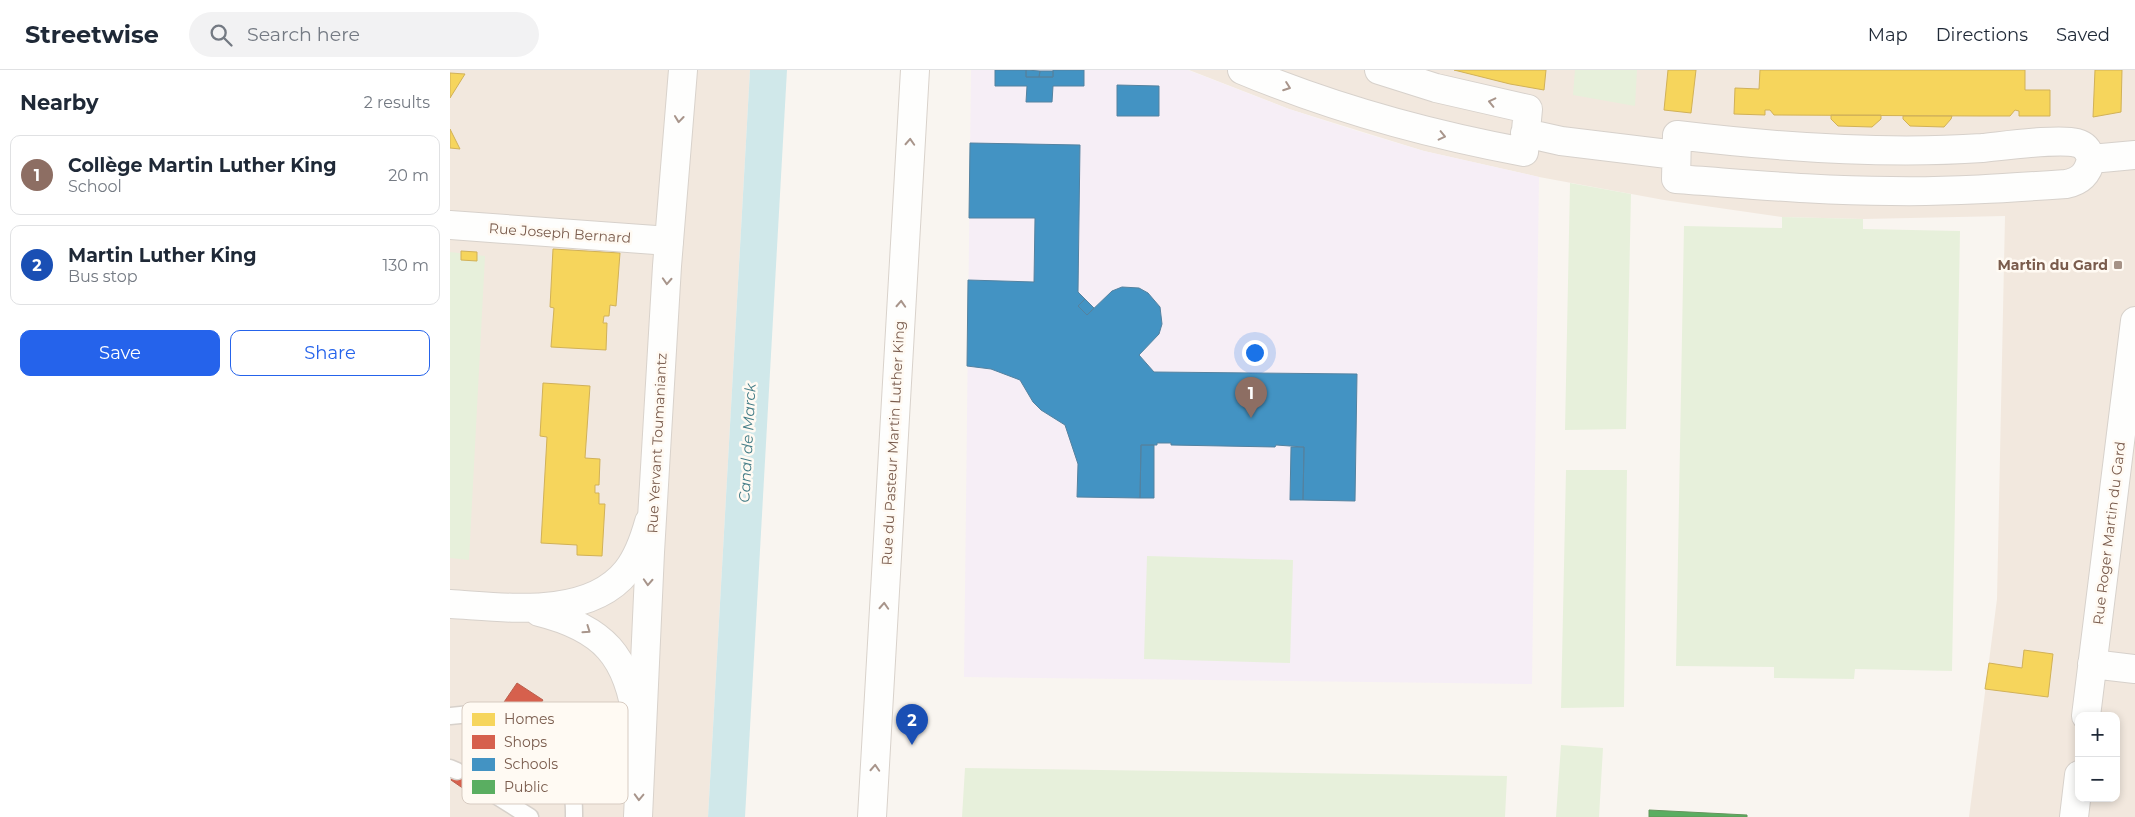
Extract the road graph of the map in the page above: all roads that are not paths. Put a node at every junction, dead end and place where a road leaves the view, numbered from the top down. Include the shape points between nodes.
1 (684, 70) edge
2 (914, 70) edge
3 (1242, 70) edge
4 (1378, 70) edge
5 (1525, 133) junction
6 (1676, 155) junction
7 (2135, 155) edge
8 (2091, 159) junction
9 (450, 225) edge
10 (669, 240) junction
11 (2135, 321) edge
12 (2129, 416) edge
13 (653, 509) junction
14 (450, 604) edge
15 (525, 609) junction
16 (2092, 664) junction
17 (2135, 669) edge
18 (2086, 712) edge
19 (640, 754) junction
20 (2076, 802) edge
21 (509, 804) edge
22 (574, 804) edge
23 (530, 817) edge
24 (574, 817) edge
25 (638, 817) edge
26 (872, 817) edge
27 (2074, 817) edge

1 -> 10 street, Rue Yervant Toumaniantz
26 -> 2 street, Rue du Pasteur Martin Luther King
3 -> 5 street via 1358,112 1459,140 1524,152
5 -> 4 street via 1528,109 1436,88
5 - 6 street
6 - 8 street via 1677,135 1882,149 1977,148 2068,142 2083,146
6 - 8 street via 1676,179 1788,188 1892,191 2066,184 2081,179
7 - 8 street
9 - 10 street, Rue Joseph Bernard
10 -> 13 street, Rue Yervant Toumaniantz
11 - 12 street, Rue Roger Martin du Gard
12 - 16 street, Rue Roger Martin du Gard
13 - 15 street via 639,551 615,583 579,601
13 -> 19 street, Rue Yervant Toumaniantz
14 - 15 street
15 -> 19 street via 568,619 611,650 629,682
16 - 17 street
16 - 18 street, Rue Roger Martin du Gard
19 -> 25 street, Rue Yervant Toumaniantz
20 - 27 street
21 - 23 lane
22 - 24 lane

